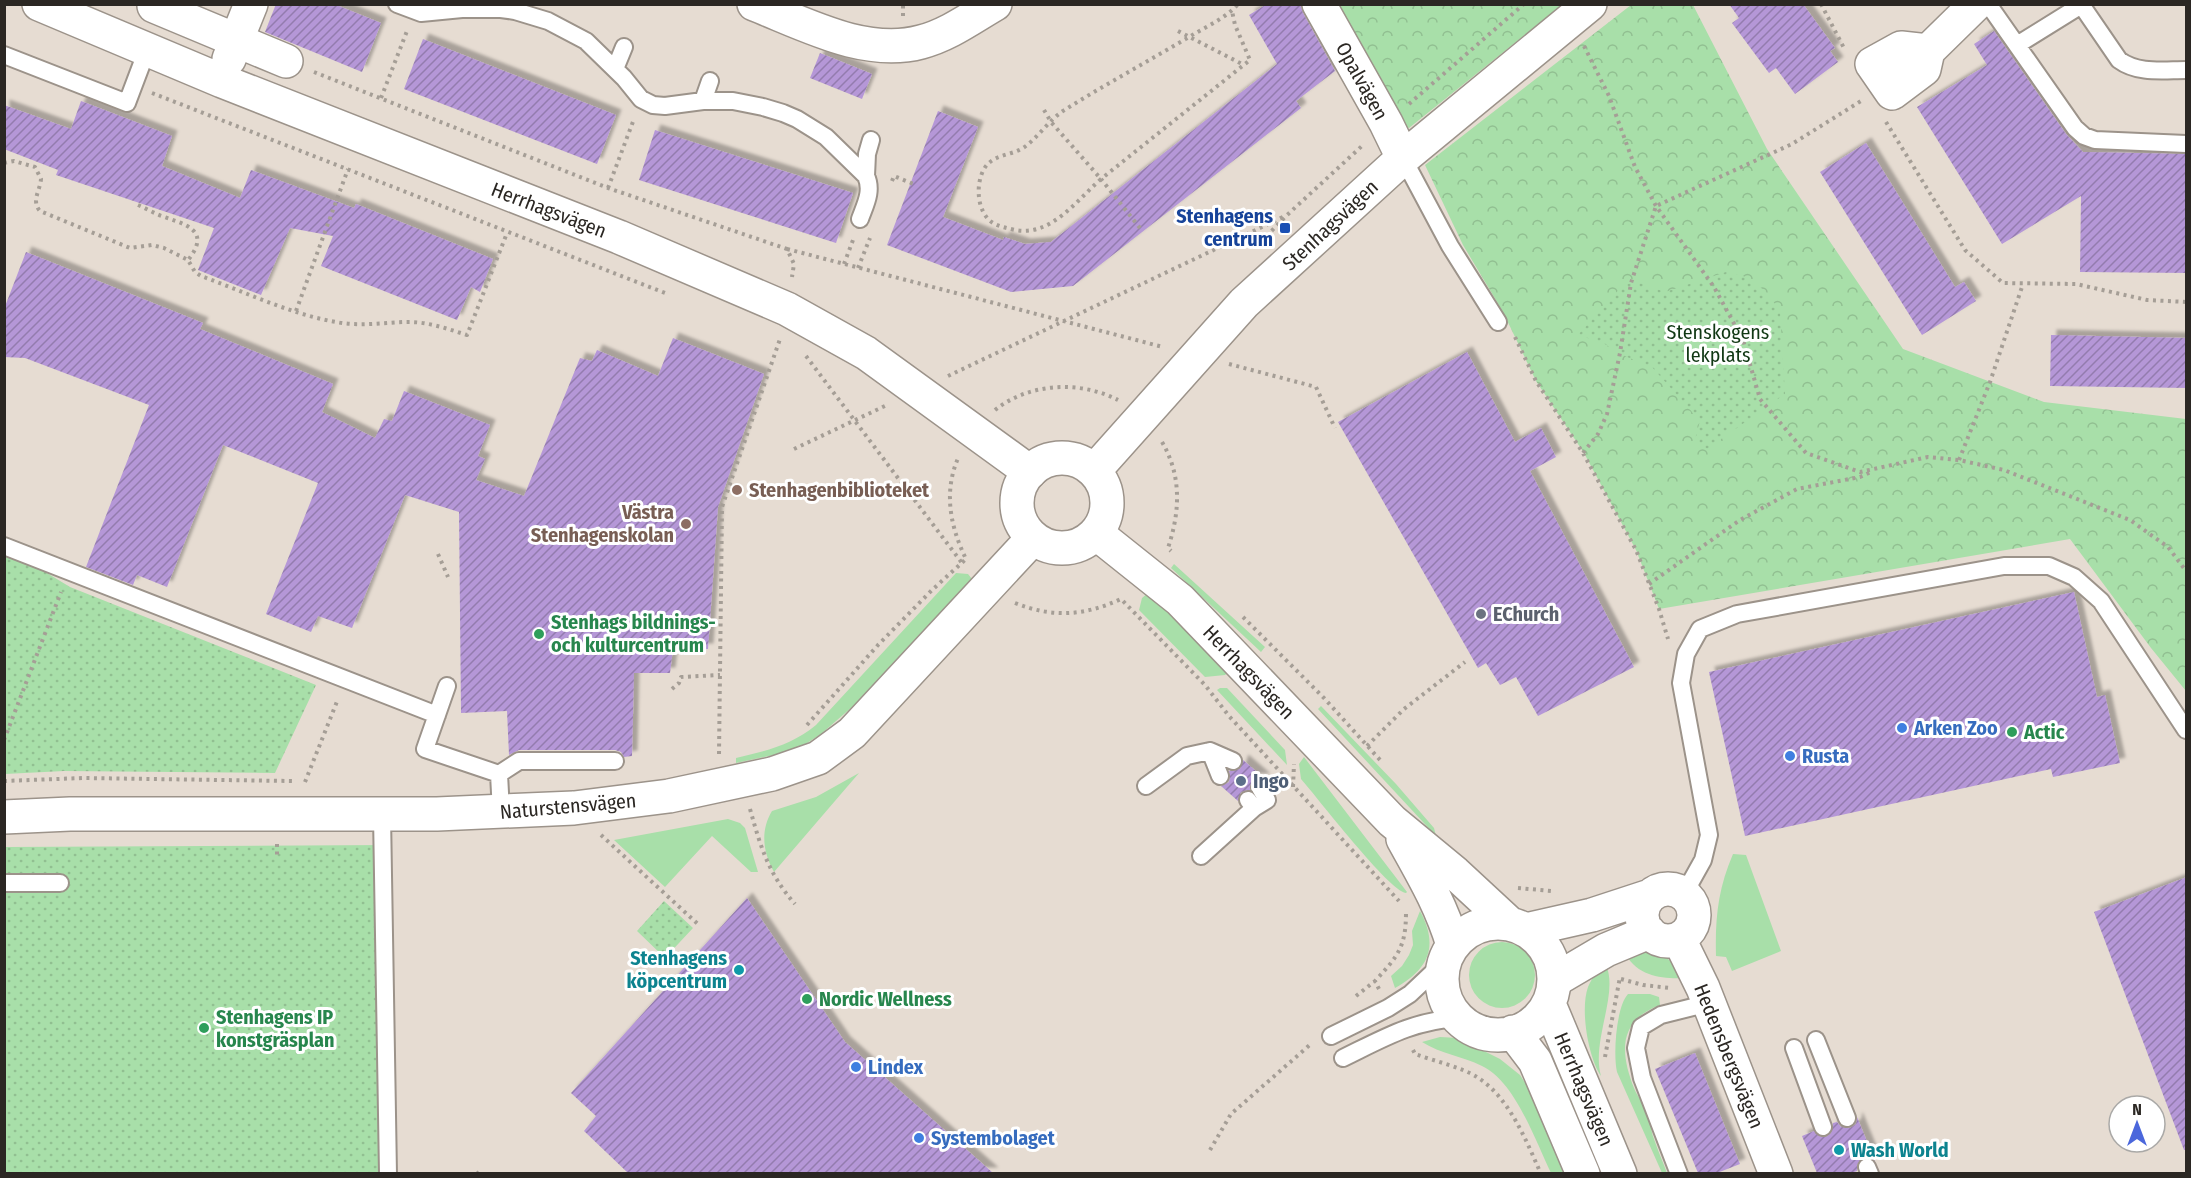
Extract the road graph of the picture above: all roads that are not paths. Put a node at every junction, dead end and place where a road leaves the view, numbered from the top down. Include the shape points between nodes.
1 (39, 4) edge
2 (251, 4) edge
3 (397, 4) edge
4 (754, 4) edge
5 (995, 4) edge
6 (1319, 4) edge
7 (1976, 4) edge
8 (1988, 4) edge
9 (2083, 5) edge
10 (154, 6) dead end
11 (463, 7) edge
12 (1579, 13) edge
13 (236, 39) junction
14 (2017, 45) junction
15 (624, 47) dead end
16 (147, 50) junction
17 (4, 55) edge
18 (286, 61) dead end
19 (615, 69) junction
20 (2187, 70) edge
21 (222, 81) junction
22 (710, 81) dead end
23 (1884, 99) road end
24 (703, 101) junction
25 (871, 140) dead end
26 (2187, 144) edge
27 (1402, 158) junction
28 (866, 176) junction
29 (860, 219) dead end
30 (1498, 322) dead end
31 (1094, 471) junction
32 (1030, 472) junction
33 (1096, 533) junction
34 (1033, 538) junction
35 (4, 546) edge
36 (447, 686) dead end
37 (437, 715) junction
38 (2187, 730) edge
39 (1210, 751) junction
40 (615, 761) dead end
41 (1233, 761) dead end
42 (499, 774) junction
43 (1220, 776) dead end
44 (1146, 786) dead end
45 (1260, 788) dead end
46 (501, 812) junction
47 (382, 814) junction
48 (4, 817) edge
49 (1392, 821) junction
50 (1201, 856) dead end
51 (4, 883) edge
52 (60, 884) dead end
53 (1684, 894) junction
54 (1650, 896) junction
55 (1518, 926) junction
56 (1664, 936) junction
57 (1449, 953) junction
58 (1552, 992) junction
59 (1706, 996) junction
60 (1458, 1018) junction
61 (1513, 1032) junction
62 (1326, 1036) road end
63 (1816, 1040) dead end
64 (1794, 1048) dead end
65 (1343, 1058) dead end
66 (1847, 1118) dead end
67 (1823, 1127) dead end
68 (388, 1173) edge
69 (1583, 1173) edge
70 (1620, 1173) edge
71 (1679, 1173) edge
72 (1776, 1173) edge

1 - 16 street, Herrhagsvägen
2 - 13 street
3 - 11 lane via 429,13
4 - 5 street via 836,36 884,46 921,42
6 - 27 street, Opalvägen
7 - 23 street via 1928,51 1900,48 1872,64
8 - 14 lane
9 - 14 lane
9 - 20 lane via 2127,66
10 - 13 street
11 - 19 lane via 550,15 586,41
12 - 27 street, Stenhagsvägen
13 - 18 street
13 - 21 street
14 - 26 lane via 2084,136 2096,140
15 - 19 lane
16 - 17 lane via 127,103
16 - 21 street, Herrhagsvägen
19 - 24 lane via 642,99 653,105
21 - 32 street, Herrhagsvägen via 619,237 787,309 866,353
22 - 24 lane
24 - 28 lane via 785,107 819,132
25 - 28 lane
27 - 30 lane via 1450,246
27 - 31 street, Stenhagsvägen via 1244,303
28 - 29 lane via 870,191
31 - 32 street via 1082,463 1055,459
31 - 33 street via 1102,482 1107,509
32 - 34 street via 1017,498 1018,513
33 - 34 street via 1083,544 1066,548 1049,546
33 - 49 street, Herrhagsvägen via 1180,600
34 - 46 street, Naturstensvägen via 852,733 818,758 772,774 669,796
35 - 37 lane
36 - 37 lane
37 - 42 lane via 425,749
38 - 53 lane via 2101,601 2074,577 2049,566 2004,566 1737,614 1700,628 1686,654 1681,683 1709,835 1703,860
39 - 41 lane
39 - 43 lane
39 - 44 lane via 1187,756
40 - 42 lane via 519,761
42 - 46 lane
45 - 50 lane via 1267,800 1251,804
46 - 47 street, Naturstensvägen
47 - 48 street, Naturstensvägen
47 - 68 lane
49 - 55 street, Herrhagsvägen
49 - 57 street, Herrhagsvägen via 1433,891 1445,919
51 - 52 lane
53 - 54 street via 1670,889
53 - 56 street via 1694,909 1687,934
54 - 55 street via 1592,915
54 - 56 street, Hedensbergsvägen via 1642,912 1643,921
55 - 57 street via 1491,923 1471,929
55 - 58 street via 1538,938 1550,955
56 - 58 street via 1606,950
56 - 59 street, Hedensbergsvägen
57 - 60 street via 1442,981 1446,1000
57 - 62 lane via 1410,994
58 - 61 street via 1537,1020
58 - 70 street, Herrhagsvägen
59 - 71 lane via 1641,1027 1636,1048 1642,1078
59 - 72 street, Hedensbergsvägen
60 - 61 street via 1480,1032
60 - 65 lane via 1432,1020 1399,1031
61 - 69 street, Herrhagsvägen via 1535,1061
63 - 66 lane
64 - 67 lane

